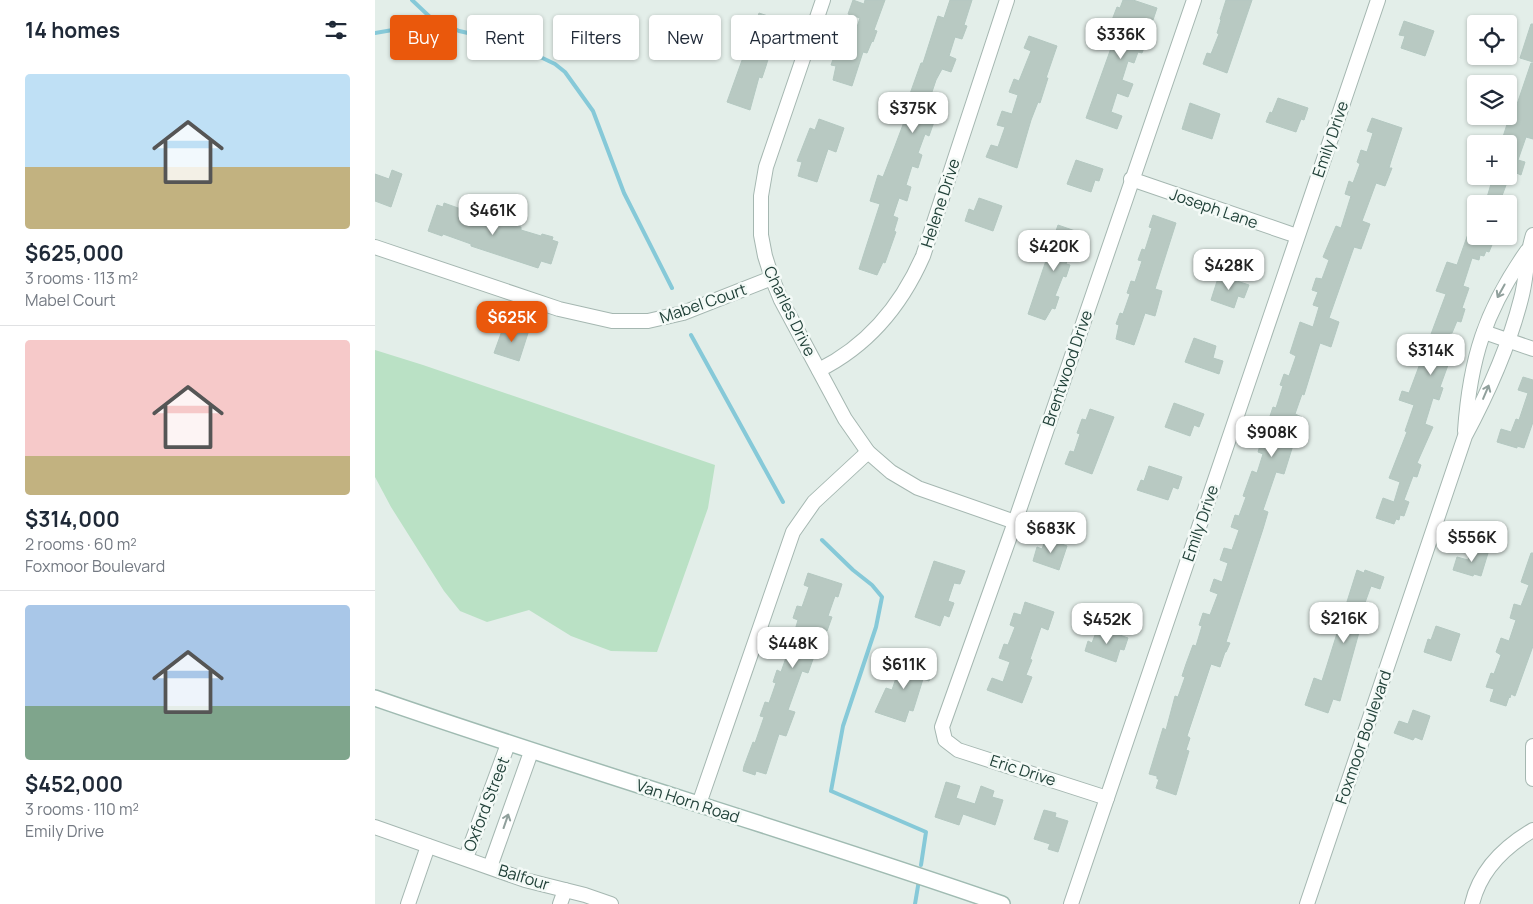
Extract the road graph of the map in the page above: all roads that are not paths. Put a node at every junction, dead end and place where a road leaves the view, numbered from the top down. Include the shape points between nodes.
1 (823, 0) edge
2 (1007, 0) edge
3 (1194, 0) edge
4 (1378, 0) edge
5 (1131, 179) junction
6 (1533, 235) edge
7 (1297, 236) junction
8 (375, 248) edge
9 (1528, 251) junction
10 (772, 278) junction
11 (1483, 332) junction
12 (1508, 340) junction
13 (1533, 348) edge
14 (819, 370) junction
15 (1465, 436) junction
16 (868, 452) junction
17 (1015, 522) junction
18 (375, 698) edge
19 (944, 736) joint
20 (508, 744) junction
21 (1533, 746) edge
22 (531, 752) junction
23 (1533, 780) edge
24 (1107, 798) junction
25 (699, 804) junction
26 (375, 827) edge
27 (1533, 830) edge
28 (428, 846) junction
29 (465, 858) junction
30 (490, 867) junction
31 (565, 890) junction
32 (1306, 901) edge
33 (408, 904) edge
34 (560, 904) edge
35 (611, 904) edge
36 (1002, 904) edge
37 (1071, 904) edge
38 (1472, 904) edge

1 - 10 street, Charles Drive via 766,167 761,196 761,235
2 - 14 street, Helene Drive via 923,256 909,285 896,307 864,342
3 - 5 street, Brentwood Drive
4 - 7 street, Emily Drive
5 - 7 street, Joseph Lane
5 - 17 street, Brentwood Drive
6 - 9 street, Foxmoor Boulevard
7 - 24 street, Emily Drive
8 - 10 street, Mabel Court via 559,309 612,322 648,321 683,313
9 -> 11 street, Foxmoor Boulevard via 1502,289
9 - 12 street, Foxmoor Boulevard via 1522,297
10 - 14 street, Charles Drive
11 - 12 street
11 - 15 street, Foxmoor Boulevard via 1467,397
12 - 13 street
15 -> 12 street, Foxmoor Boulevard
14 - 16 street, Charles Drive via 845,419
15 - 32 street, Foxmoor Boulevard
16 - 17 street, Charles Drive via 891,472 918,488
16 - 25 street via 814,502 793,532
17 - 19 street, Brentwood Drive via 943,720
18 - 20 main road, Van Horn Road
19 - 24 street, Eric Drive via 958,750
20 - 22 main road, Van Horn Road
20 - 29 street, Oxford Street
21 - 23 street
22 - 25 main road, Van Horn Road
30 -> 22 street, Oxford Street
24 - 37 street, Emily Drive
25 - 36 main road, Van Horn Road
26 - 28 street, Oxford Street
27 - 38 street via 1493,861
28 - 29 street, Oxford Street
28 - 33 street
29 - 30 street, Balfour
30 - 31 street, Balfour
31 - 34 street
31 - 35 street, Balfour

